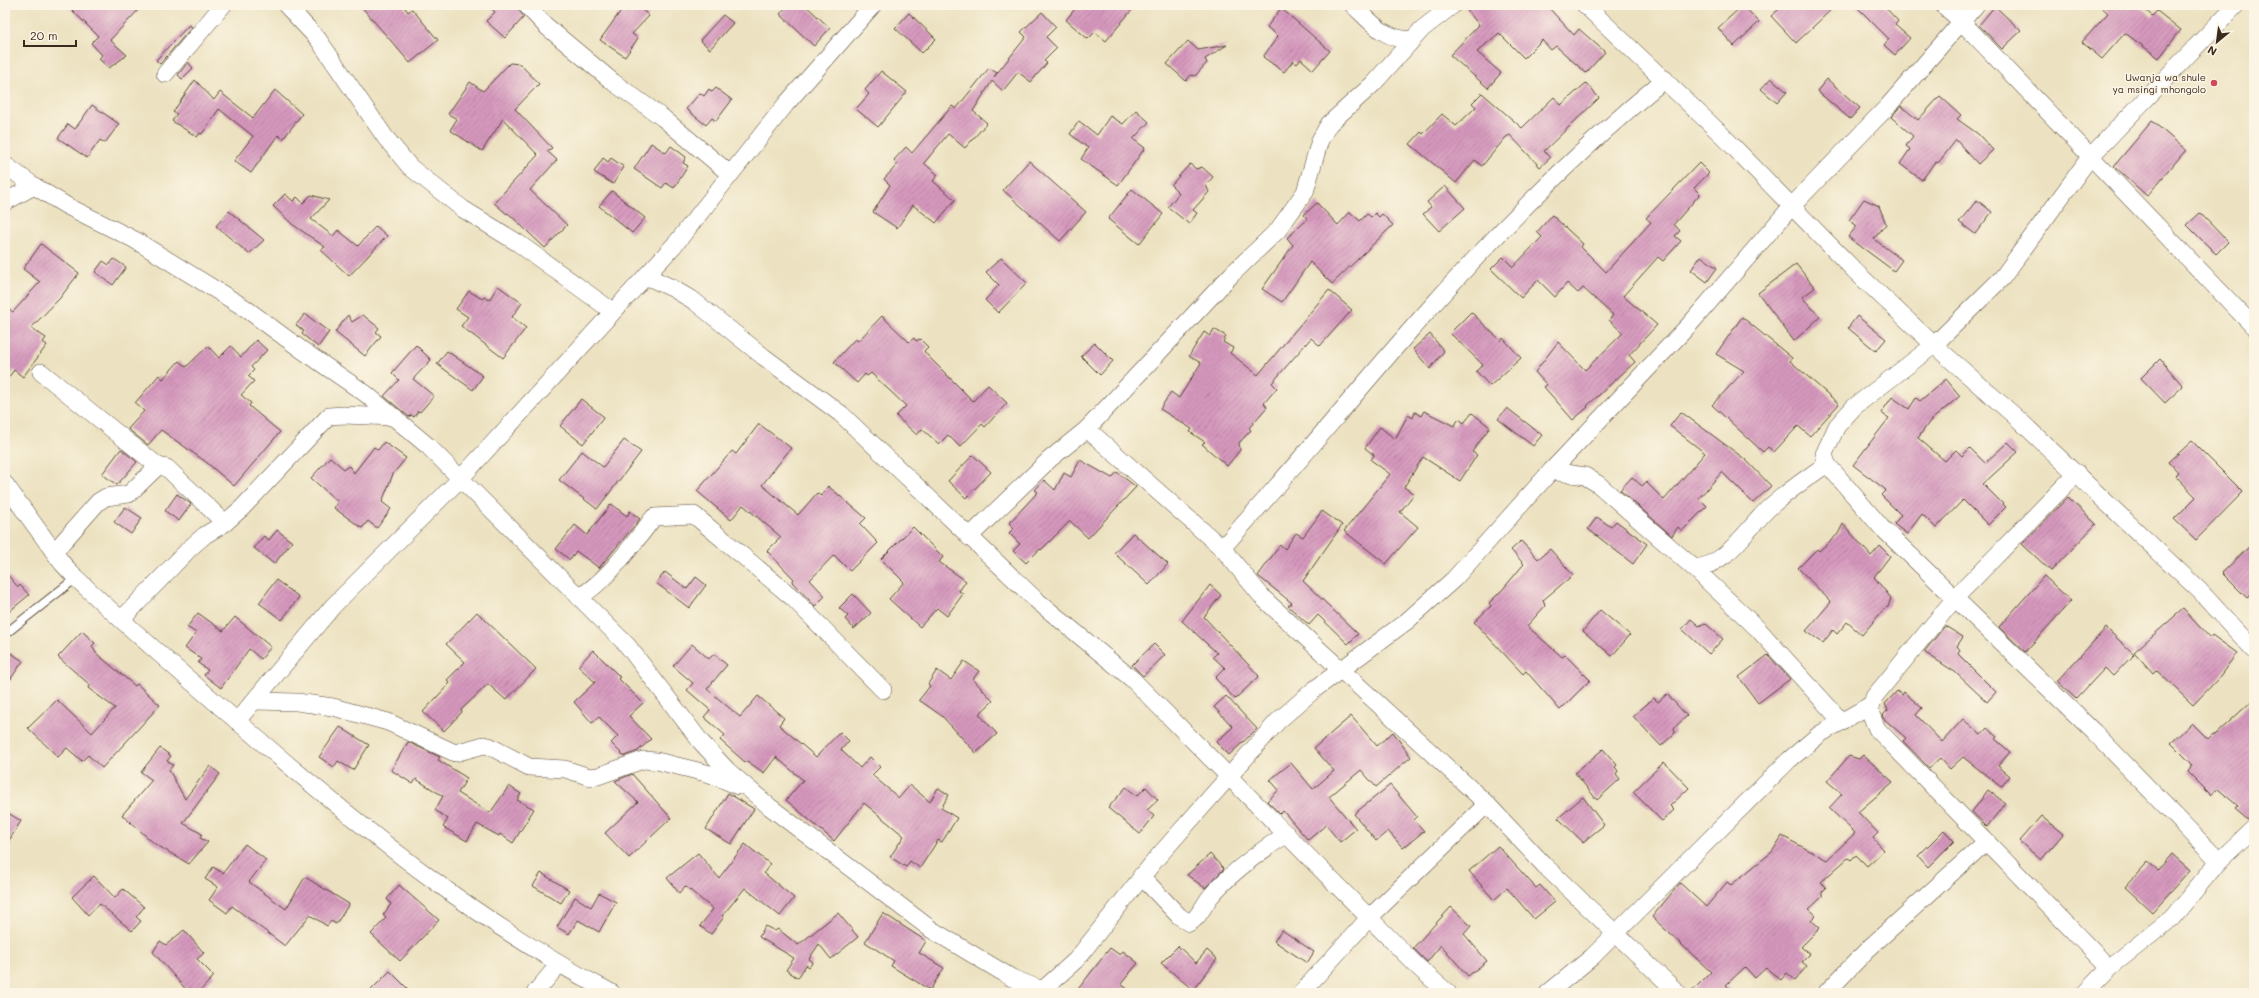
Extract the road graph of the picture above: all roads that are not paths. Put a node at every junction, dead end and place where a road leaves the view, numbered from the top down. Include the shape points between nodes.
1 (223, 5) edge
2 (286, 5) edge
3 (526, 5) edge
4 (873, 5) edge
5 (1353, 5) edge
6 (1453, 5) edge
7 (1585, 5) edge
8 (1943, 5) edge
9 (1976, 5) edge
10 (2236, 5) edge
11 (1961, 21) junction
12 (1411, 40) junction
13 (165, 74) dead end
14 (1665, 79) junction
15 (2090, 157) junction
16 (5, 165) edge
17 (730, 174) junction
18 (34, 186) junction
19 (5, 202) edge
20 (1792, 206) junction
21 (646, 276) junction
22 (612, 311) junction
23 (2254, 327) edge
24 (1934, 345) junction
25 (41, 372) dead end
26 (395, 417) junction
27 (1087, 429) junction
28 (1827, 464) junction
29 (158, 466) junction
30 (1551, 471) junction
31 (2077, 473) junction
32 (461, 478) junction
33 (5, 484) edge
34 (225, 523) junction
35 (969, 536) junction
36 (1222, 548) junction
37 (54, 552) junction
38 (1694, 568) junction
39 (76, 578) junction
40 (579, 598) junction
41 (1955, 598) junction
42 (122, 619) junction
43 (9, 628) edge
44 (5, 634) edge
45 (2254, 650) edge
46 (1341, 670) junction
47 (883, 690) dead end
48 (255, 701) junction
49 (1872, 704) junction
50 (237, 721) junction
51 (1842, 722) junction
52 (1227, 776) junction
53 (754, 794) junction
54 (1487, 804) junction
55 (2254, 828) edge
56 (1287, 834) junction
57 (1987, 841) junction
58 (2219, 861) junction
59 (1141, 876) junction
60 (1370, 917) junction
61 (1615, 934) junction
62 (559, 964) junction
63 (2109, 968) junction
64 (1044, 992) edge
65 (535, 993) edge
66 (612, 993) edge
67 (1301, 993) edge
68 (1448, 993) edge
69 (1548, 993) edge
70 (1678, 993) edge
71 (1826, 993) edge
72 (2085, 993) edge

1 - 13 street
2 - 22 street via 318,40 385,137 410,167 463,209 518,243
3 - 17 street via 546,26 613,82 663,118
4 - 17 street via 786,104
5 - 12 street via 1376,27 1391,37
6 - 12 street
7 - 14 street
8 - 11 street
9 - 11 street
10 - 15 street
11 - 15 street
11 - 20 street via 1888,106
12 - 27 street via 1388,69 1324,130 1312,162 1305,192 1278,230 1232,274
14 - 20 street
14 - 36 street via 1608,126 1528,204 1416,324 1317,442
15 - 23 street
15 - 24 street via 2002,278
16 - 18 street
17 - 21 street via 677,242
18 - 19 street
18 - 26 street via 67,206 135,240 245,308
20 - 24 street via 1857,273
20 - 30 street via 1690,324
21 - 22 street
21 - 35 street via 694,301 841,414
22 - 32 street
24 - 28 street via 1854,407 1837,426 1824,454
24 - 31 street
25 - 29 street
26 - 32 street
26 - 34 street via 329,416 291,458
27 - 35 street via 1050,459
27 - 36 street
28 - 38 street via 1771,506 1727,552 1711,564
28 - 41 street via 1881,527
29 - 34 street via 166,468
29 - 37 street via 130,494 106,497 98,502
30 - 38 street via 1586,476 1598,484
30 - 46 street via 1454,578 1407,621
31 - 41 street
31 - 45 street via 2200,591
32 - 40 street
32 - 48 street via 333,606
33 - 37 street
34 - 42 street via 190,548
35 - 52 street via 1034,599 1132,679 1190,735
36 - 46 street via 1264,599
37 - 39 street
38 - 51 street via 1758,629
39 - 42 street
39 - 43 lane
40 - 47 street via 589,592 654,518 694,515 793,598
40 - 53 street via 627,644 701,742
41 - 49 street via 1874,697
41 - 58 street via 2094,732
42 - 50 street
43 - 44 lane
46 - 52 street via 1288,711
46 - 54 street
48 - 50 street
48 - 53 street via 297,702 333,707 388,722 455,753 489,746 529,767 565,769 590,777 643,760 657,761 710,774
49 - 51 street
49 - 57 street via 1870,712 1877,729
50 - 62 street via 303,779 466,905
51 - 61 street via 1820,734 1789,760
52 - 56 street
52 - 59 street
53 - 64 street via 932,930 1012,978
54 - 60 street
54 - 61 street via 1545,866
55 - 58 street
56 - 59 street via 1219,886 1195,920 1189,923
56 - 60 street
57 - 63 street
57 - 71 street via 1868,949
58 - 63 street via 2172,918
59 - 64 street via 1076,960
60 - 67 street
60 - 68 street via 1418,967
61 - 69 street via 1592,957
61 - 70 street
62 - 65 street
62 - 66 street
63 - 72 street

